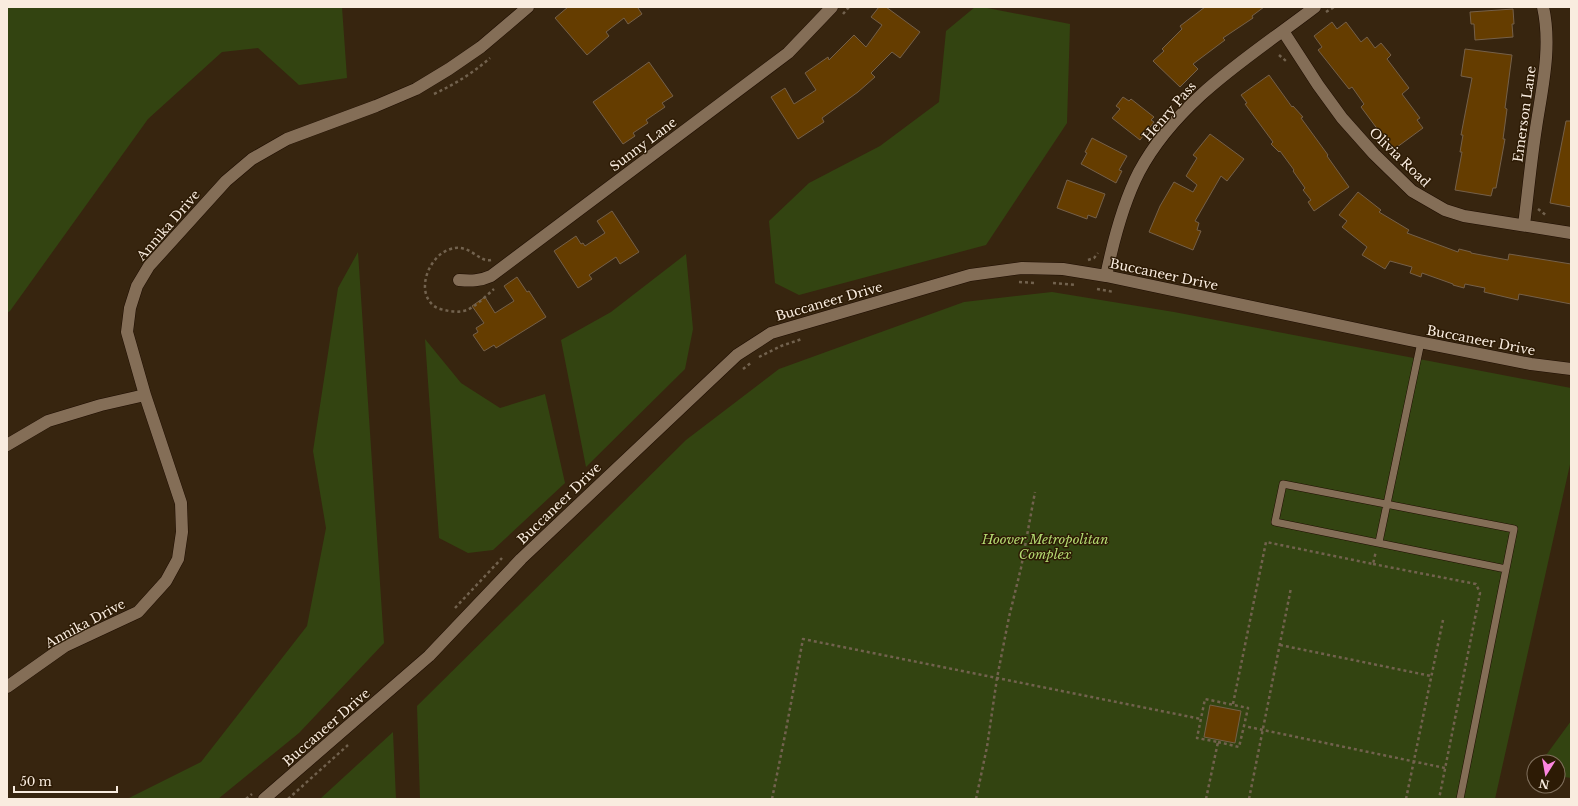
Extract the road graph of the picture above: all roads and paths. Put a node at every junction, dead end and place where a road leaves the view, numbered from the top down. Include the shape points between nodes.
1 (528, 7) edge
2 (832, 7) edge
3 (1334, 7) edge
4 (1543, 7) edge
5 (1318, 12) edge
6 (1283, 31) junction
7 (1292, 46) junction
8 (1274, 54) dead end
9 (1526, 207) junction
10 (1552, 216) dead end
11 (1524, 225) junction
12 (1571, 232) edge
13 (1086, 260) dead end
14 (1108, 264) junction
15 (1106, 276) junction
16 (459, 280) dead end
17 (1018, 282) dead end
18 (1038, 283) dead end
19 (1052, 283) dead end
20 (1083, 286) dead end
21 (1091, 288) dead end
22 (1120, 293) dead end
23 (803, 338) dead end
24 (1420, 342) junction
25 (1571, 369) edge
26 (740, 370) dead end
27 (145, 395) junction
28 (7, 445) edge
29 (1035, 492) dead end
30 (1387, 504) junction
31 (1379, 542) junction
32 (507, 554) dead end
33 (1374, 564) dead end
34 (1506, 569) junction
35 (1291, 588) dead end
36 (452, 611) dead end
37 (1443, 620) dead end
38 (1280, 644) junction
39 (1431, 676) junction
40 (997, 678) junction
41 (7, 687) edge
42 (1201, 719) junction
43 (1244, 726) junction
44 (1263, 730) junction
45 (351, 742) dead end
46 (1218, 742) junction
47 (1414, 761) junction
48 (1445, 768) junction
49 (261, 794) edge
50 (246, 799) edge
51 (288, 799) edge
52 (772, 799) edge
53 (976, 799) edge
54 (1206, 799) edge
55 (1249, 799) edge
56 (1406, 799) edge
57 (1439, 799) edge
58 (1460, 799) edge

1 - 27 street, Annika Drive via 481,47 423,85 376,106 287,139 252,159 226,181 149,266 138,286 130,308 127,332
2 - 16 street, Sunny Lane via 788,53 491,276 483,280
3 - 5 path
4 - 9 street, Emerson Lane via 1547,54
5 - 6 street, Henry Pass
6 - 7 street, Olivia Road
6 - 14 street, Henry Pass via 1213,83 1192,103 1154,148 1138,173 1121,216
7 - 8 path via 1279,55
7 - 11 street, Olivia Road via 1342,118 1412,191 1451,212
9 - 10 path via 1539,209 1542,214
9 - 11 street, Emerson Lane
11 - 12 street, Olivia Road
13 - 14 path
14 - 15 street, Henry Pass
15 - 24 street, Buccaneer Drive
15 - 49 street, Buccaneer Drive via 1063,269 1022,268 970,275 771,333 737,355 521,560 429,656
17 - 18 path
19 - 20 path
21 - 22 path
23 - 26 path via 781,346
24 - 25 street, Buccaneer Drive via 1531,364
24 - 30 lane
27 - 28 street via 48,421
27 - 41 street, Annika Drive via 181,503 182,532 178,559 166,581 138,612 65,646
29 - 40 path
30 - 31 lane
30 - 31 lane via 1283,484 1275,522
30 - 34 lane via 1514,529
31 - 34 lane
32 - 36 path
33 - 48 path via 1476,584 1480,593
34 - 58 lane
35 - 38 path
37 - 39 path
38 - 39 path
38 - 44 path
39 - 47 path
40 - 42 path
40 - 52 path via 802,639
40 - 53 path
42 - 43 path via 1205,699 1248,708
42 - 46 path via 1197,738
43 - 44 path
43 - 46 path via 1239,747
44 - 47 path
44 - 55 path
45 - 51 path
46 - 54 path
47 - 48 path
47 - 56 path
48 - 57 path
49 - 50 path

